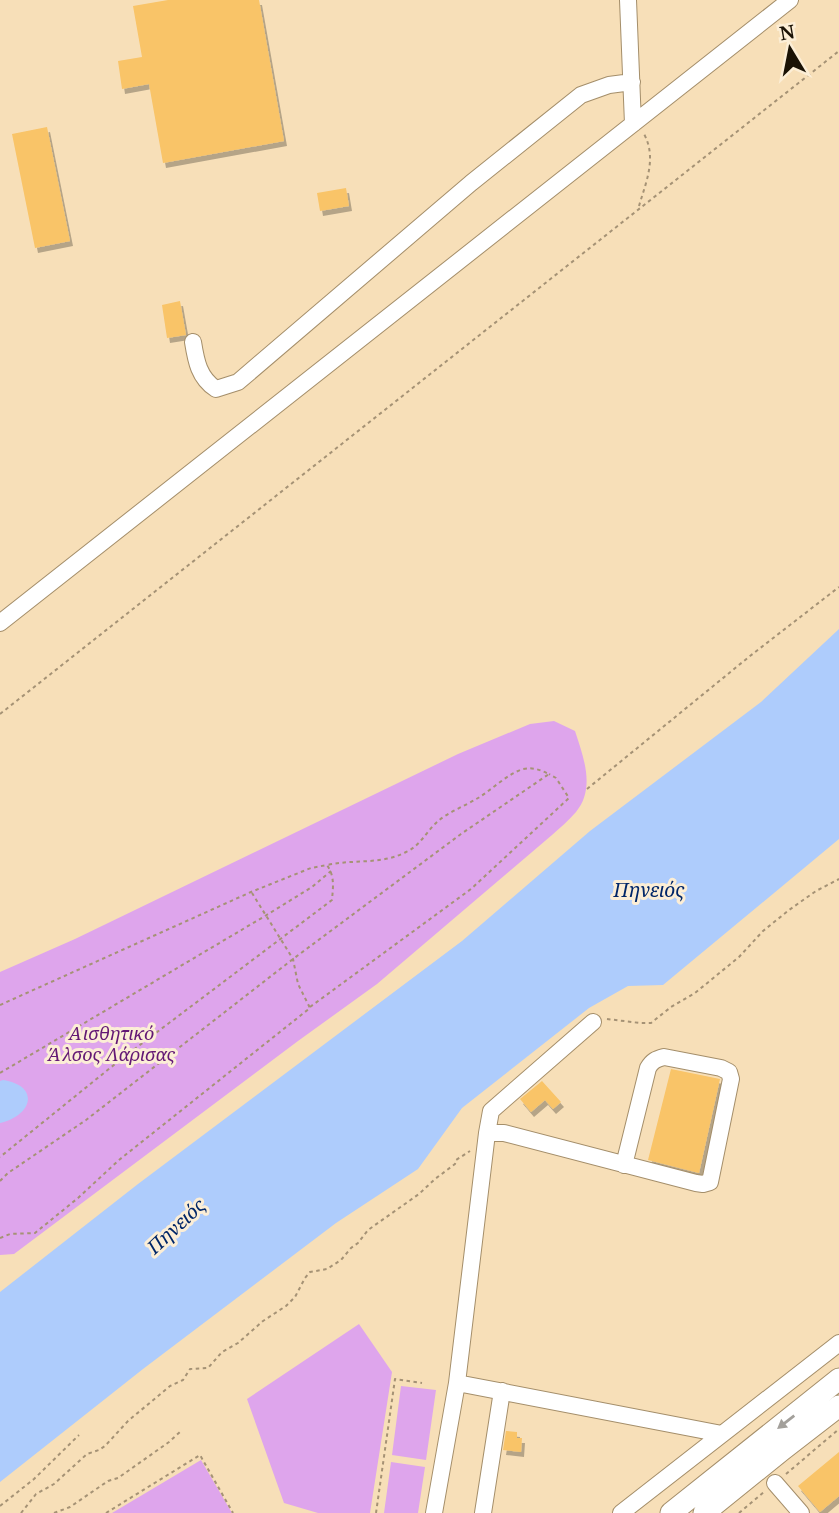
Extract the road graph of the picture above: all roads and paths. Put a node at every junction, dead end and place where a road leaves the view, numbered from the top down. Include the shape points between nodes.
1 (628, 0) edge
2 (790, 0) edge
3 (839, 51) edge
4 (632, 82) junction
5 (633, 124) junction
6 (639, 209) junction
7 (193, 342) dead end
8 (839, 586) edge
9 (0, 623) edge
10 (0, 714) edge
11 (549, 774) junction
12 (587, 789) dead end
13 (327, 865) junction
14 (331, 871) junction
15 (839, 878) edge
16 (251, 892) junction
17 (265, 916) junction
18 (279, 939) junction
19 (293, 960) junction
20 (0, 1005) edge
21 (310, 1008) junction
22 (593, 1022) joint
23 (0, 1073) edge
24 (487, 1133) junction
25 (473, 1148) dead end
26 (0, 1157) edge
27 (624, 1165) junction
28 (0, 1181) edge
29 (0, 1238) edge
30 (839, 1343) edge
31 (839, 1380) edge
32 (422, 1383) dead end
33 (457, 1383) junction
34 (502, 1391) junction
35 (839, 1406) edge
36 (839, 1429) edge
37 (182, 1430) dead end
38 (722, 1434) junction
39 (79, 1435) dead end
40 (775, 1483) junction
41 (0, 1506) edge
42 (21, 1513) edge
43 (54, 1513) edge
44 (106, 1513) edge
45 (233, 1513) edge
46 (376, 1513) edge
47 (434, 1513) edge
48 (483, 1513) edge
49 (621, 1513) edge
50 (671, 1513) edge
51 (704, 1513) edge
52 (739, 1513) edge
53 (801, 1513) edge

1 - 4 street
2 - 5 street
3 - 6 path
4 - 5 street
4 - 7 street via 580,95 238,382 216,388 206,382
5 - 6 path via 644,134 651,156
5 - 9 street
6 - 10 path
8 - 12 path
11 - 13 path via 534,768 512,773 436,822 410,851 389,860
11 - 19 path
11 - 21 path via 569,798 471,889
13 - 14 path
13 - 16 path
14 - 17 path
14 - 18 path via 332,900
15 - 22 path via 789,910 704,986 651,1023
16 - 17 path
16 - 20 path
17 - 18 path
17 - 23 path
18 - 19 path
18 - 26 path
19 - 21 path
19 - 28 path
21 - 29 path via 34,1233
22 - 24 street via 493,1108
24 - 27 street via 504,1133
24 - 33 street
25 - 42 path via 368,1230 341,1260 310,1272 280,1311 222,1352 208,1368 190,1369 105,1446 87,1454 36,1494
27 - 27 street via 695,1184 709,1182 732,1079 729,1072 664,1057 651,1062
30 - 38 street
31 -> 50 main road
32 - 46 path via 395,1378
33 - 34 street
33 - 47 street
34 - 38 street
34 - 48 street
35 - 51 main road
36 - 40 path
37 - 43 path via 118,1478
38 - 49 street
39 - 41 path
40 - 52 path
40 - 53 street
44 - 45 path via 200,1455

